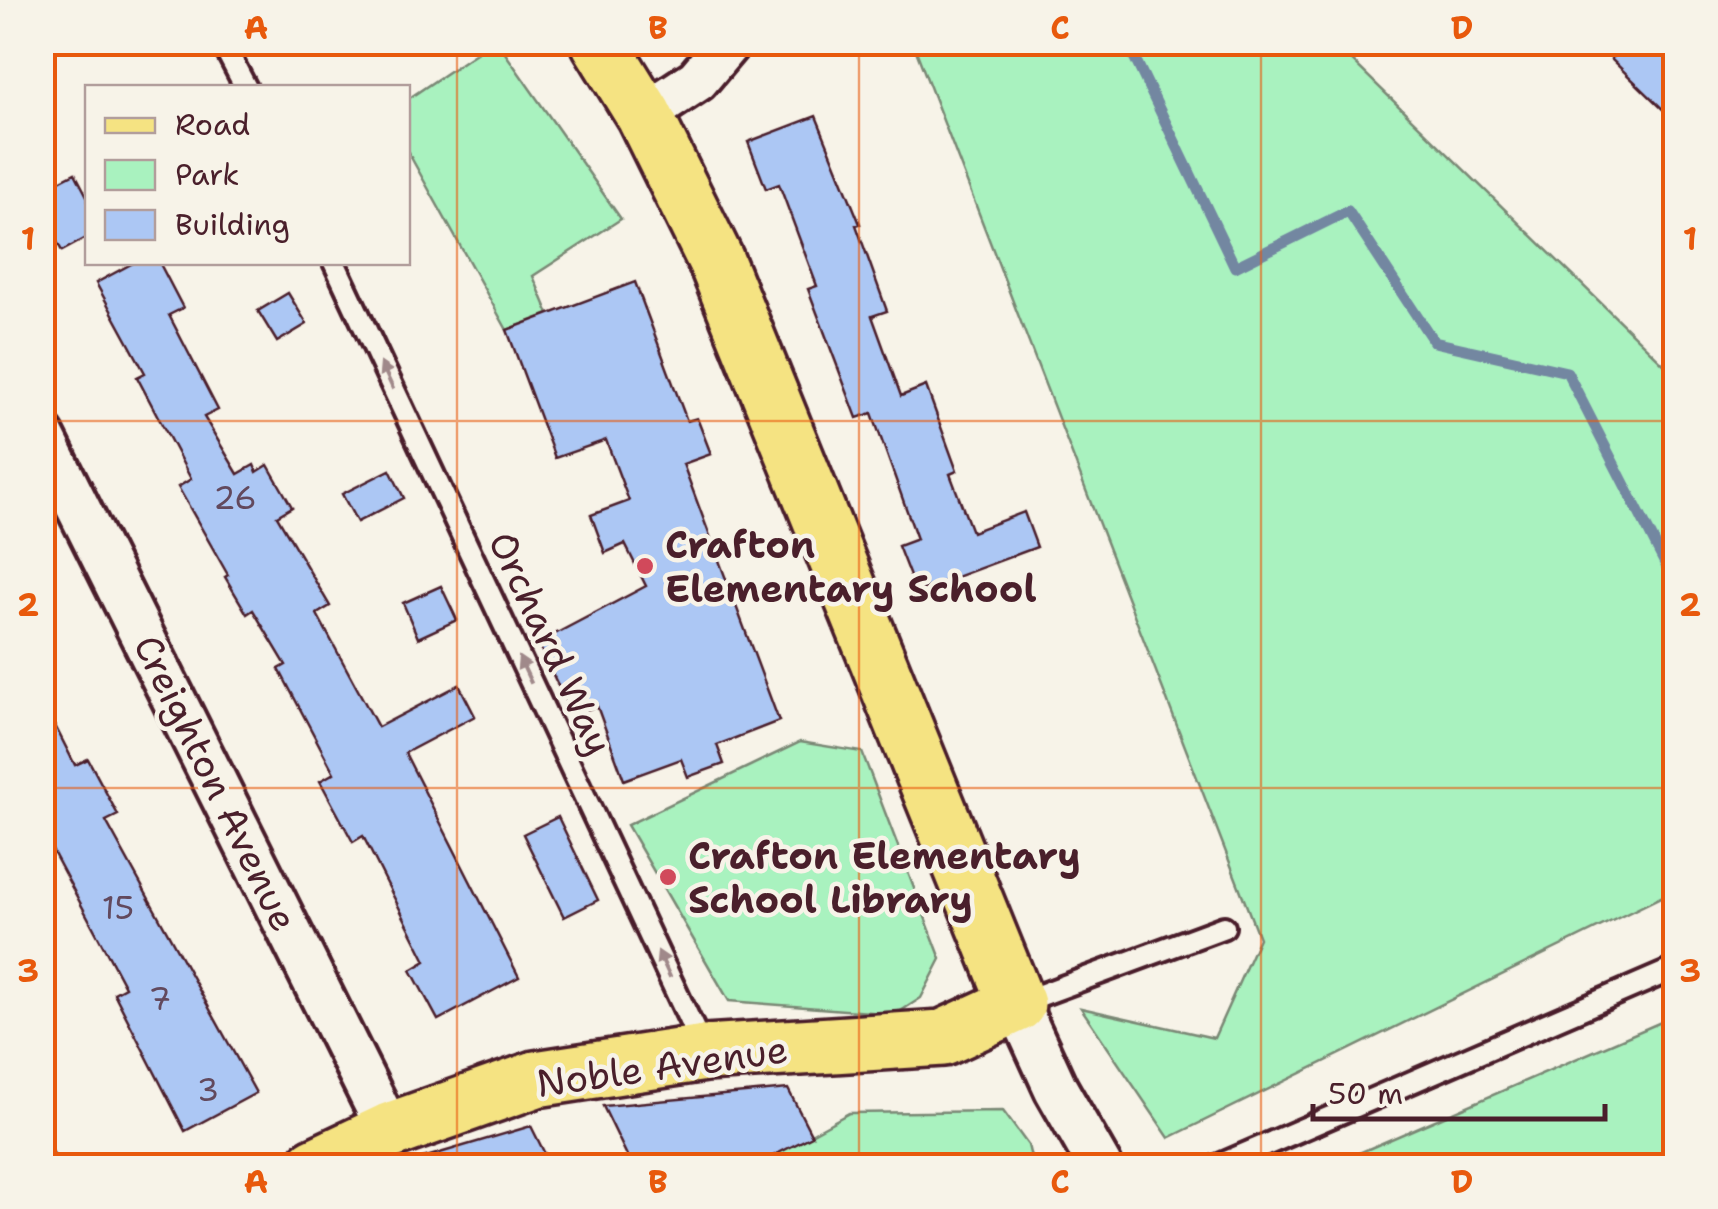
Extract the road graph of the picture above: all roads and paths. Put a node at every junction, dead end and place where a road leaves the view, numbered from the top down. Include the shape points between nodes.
1 (222, 42) edge
2 (599, 42) edge
3 (730, 42) edge
4 (244, 85) edge
5 (644, 115) junction
6 (335, 265) edge
7 (42, 435) edge
8 (1224, 927) dead end
9 (1676, 968) edge
10 (1018, 1004) junction
11 (705, 1052) junction
12 (390, 1130) junction
13 (42, 1159) edge
14 (46, 1166) edge
15 (315, 1166) edge
16 (1100, 1166) edge
17 (1217, 1166) edge

1 - 4 lane
2 - 5 main road
3 - 5 street via 697,80
5 - 10 main road via 716,261
11 -> 6 lane, Orchard Way
7 - 12 street, Creighton Avenue
8 - 10 lane
9 - 17 lane
10 - 11 main road, Noble Avenue via 943,1038
10 - 16 street
11 - 12 main road, Noble Avenue via 536,1080
12 - 15 main road, Noble Avenue
13 - 14 lane

